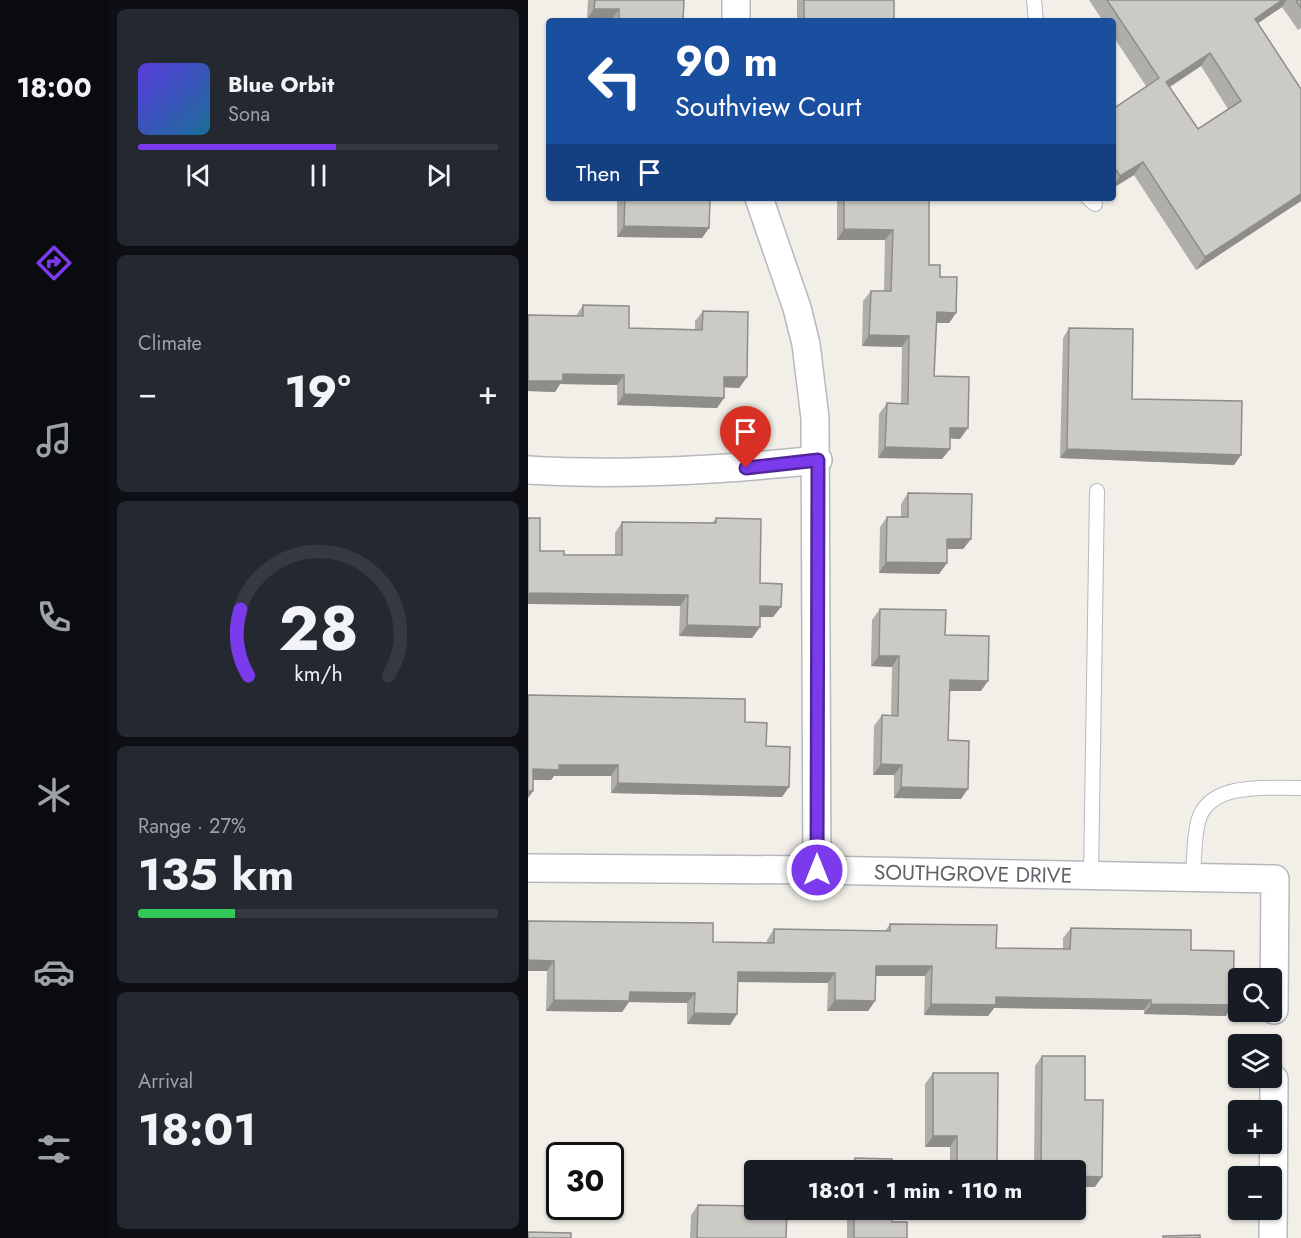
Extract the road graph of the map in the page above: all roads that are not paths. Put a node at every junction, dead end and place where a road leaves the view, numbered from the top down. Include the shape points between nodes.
1 (736, 0) edge
2 (1034, 0) edge
3 (736, 18) edge
4 (1036, 18) edge
5 (760, 201) edge
6 (818, 460) junction
7 (528, 470) edge
8 (1097, 491) dead end
9 (1301, 788) edge
10 (528, 868) edge
11 (817, 870) junction
12 (1091, 877) junction
13 (1193, 878) junction
14 (1274, 968) edge
15 (1274, 1088) edge
16 (1273, 1238) edge

1 - 3 street
2 - 4 lane
5 - 6 street via 787,275 806,344
6 - 7 street via 679,473
6 - 11 street
8 - 12 lane
9 - 13 lane via 1227,792 1210,801 1198,820
10 - 11 street, SOUTHGROVE DRIVE
11 - 12 street, SOUTHGROVE DRIVE
12 - 13 street, SOUTHGROVE DRIVE
13 - 14 street, SOUTHGROVE DRIVE via 1275,879
15 - 16 street

